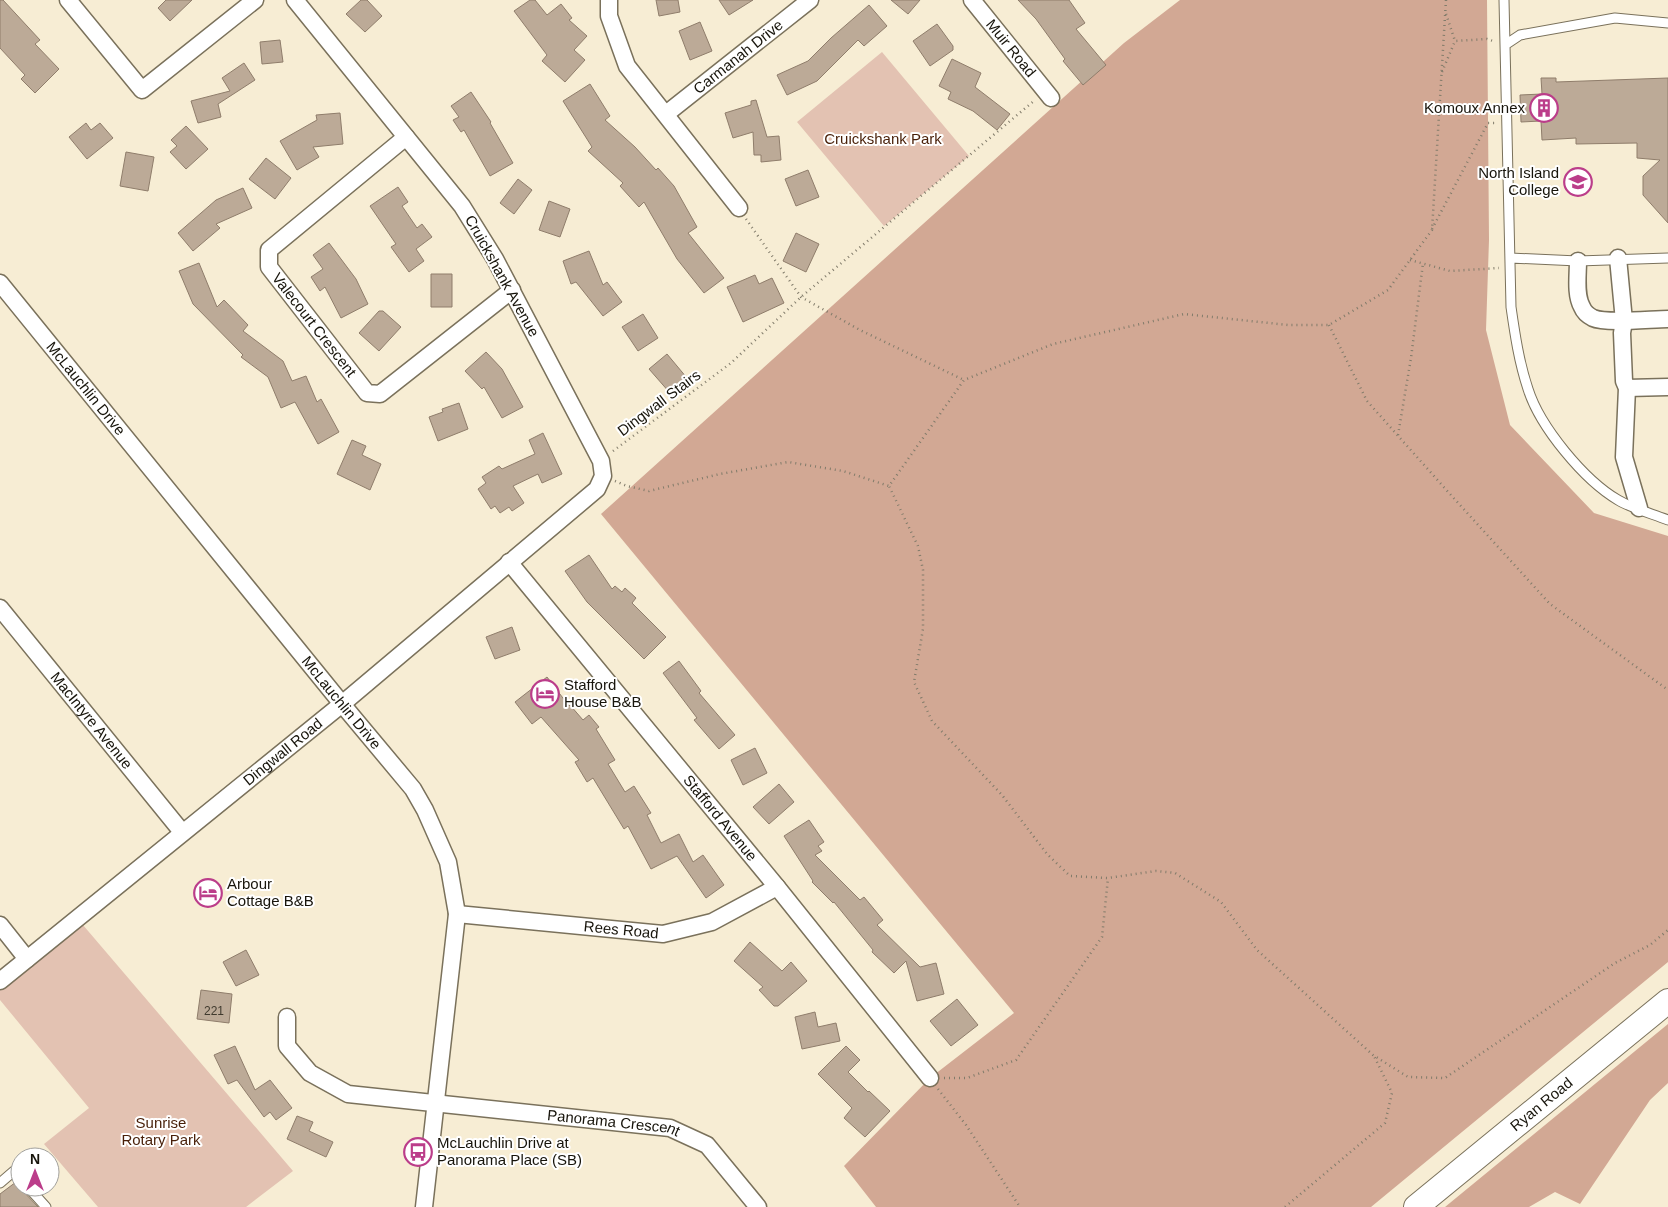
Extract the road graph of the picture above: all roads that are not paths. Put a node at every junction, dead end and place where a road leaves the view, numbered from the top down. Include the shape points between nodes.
1 (68, 0) edge
2 (255, 0) edge
3 (295, 0) edge
4 (609, 0) edge
5 (810, 0) edge
6 (972, 0) edge
7 (1504, 0) edge
8 (1668, 23) edge
9 (1506, 45) junction
10 (1049, 95) road end
11 (666, 114) junction
12 (406, 137) junction
13 (739, 208) road end
14 (1618, 258) junction
15 (1668, 258) edge
16 (1578, 261) junction
17 (1510, 263) junction
18 (0, 283) edge
19 (512, 290) junction
20 (1668, 319) edge
21 (1624, 321) junction
22 (1668, 387) edge
23 (1627, 388) junction
24 (602, 468) joint
25 (1639, 508) junction
26 (1668, 520) edge
27 (509, 562) junction
28 (0, 608) edge
29 (342, 704) junction
30 (182, 832) junction
31 (777, 887) junction
32 (457, 914) junction
33 (0, 925) edge
34 (27, 959) junction
35 (0, 981) edge
36 (1668, 1001) edge
37 (287, 1017) dead end
38 (930, 1078) road end
39 (436, 1104) junction
40 (10, 1174) edge
41 (0, 1183) edge
42 (37, 1197) edge
43 (46, 1207) edge
44 (424, 1207) edge
45 (758, 1207) edge
46 (1416, 1207) edge

1 - 2 street via 142,90
3 - 12 street, Cruickshank Avenue
4 - 11 street via 609,16 627,66
5 - 11 street, Carmanah Drive
6 - 10 street, Muir Road
7 - 9 lane
8 - 9 lane via 1615,18 1520,35
9 - 17 lane
11 - 13 street
12 - 19 street, Cruickshank Avenue via 462,206
12 - 19 street, Valecourt Crescent via 269,250 269,267 367,392 380,394
14 - 15 lane
14 - 16 lane
14 - 21 street
16 - 17 lane
16 - 21 street via 1578,297 1587,314 1594,319
17 - 25 lane via 1516,348 1528,391 1549,431 1582,471 1618,500
18 - 29 street, McLauchlin Drive
19 - 24 street, Cruickshank Avenue
20 - 21 street
21 - 23 street via 1624,381
22 - 23 street
23 - 25 street via 1624,457
24 - 27 street, Dingwall Road via 597,489
25 - 26 lane
27 - 29 street, Dingwall Road
27 - 31 street, Stafford Avenue
28 - 30 street, MacIntyre Avenue
29 - 30 street, Dingwall Road
29 - 32 street, McLauchlin Drive via 413,789 425,810 448,862
30 - 34 street, Dingwall Road
31 - 32 street, Rees Road via 712,922 662,934
31 - 38 street, Stafford Avenue
32 - 39 street, McLauchlin Drive
33 - 34 street
34 - 35 street, Dingwall Road
36 - 46 main road, Ryan Road
37 - 39 street, Panorama Crescent via 288,1046 310,1073 348,1094
39 - 44 street, McLauchlin Drive
39 - 45 street, Panorama Crescent via 670,1128 708,1145
40 - 41 lane
42 - 43 lane

